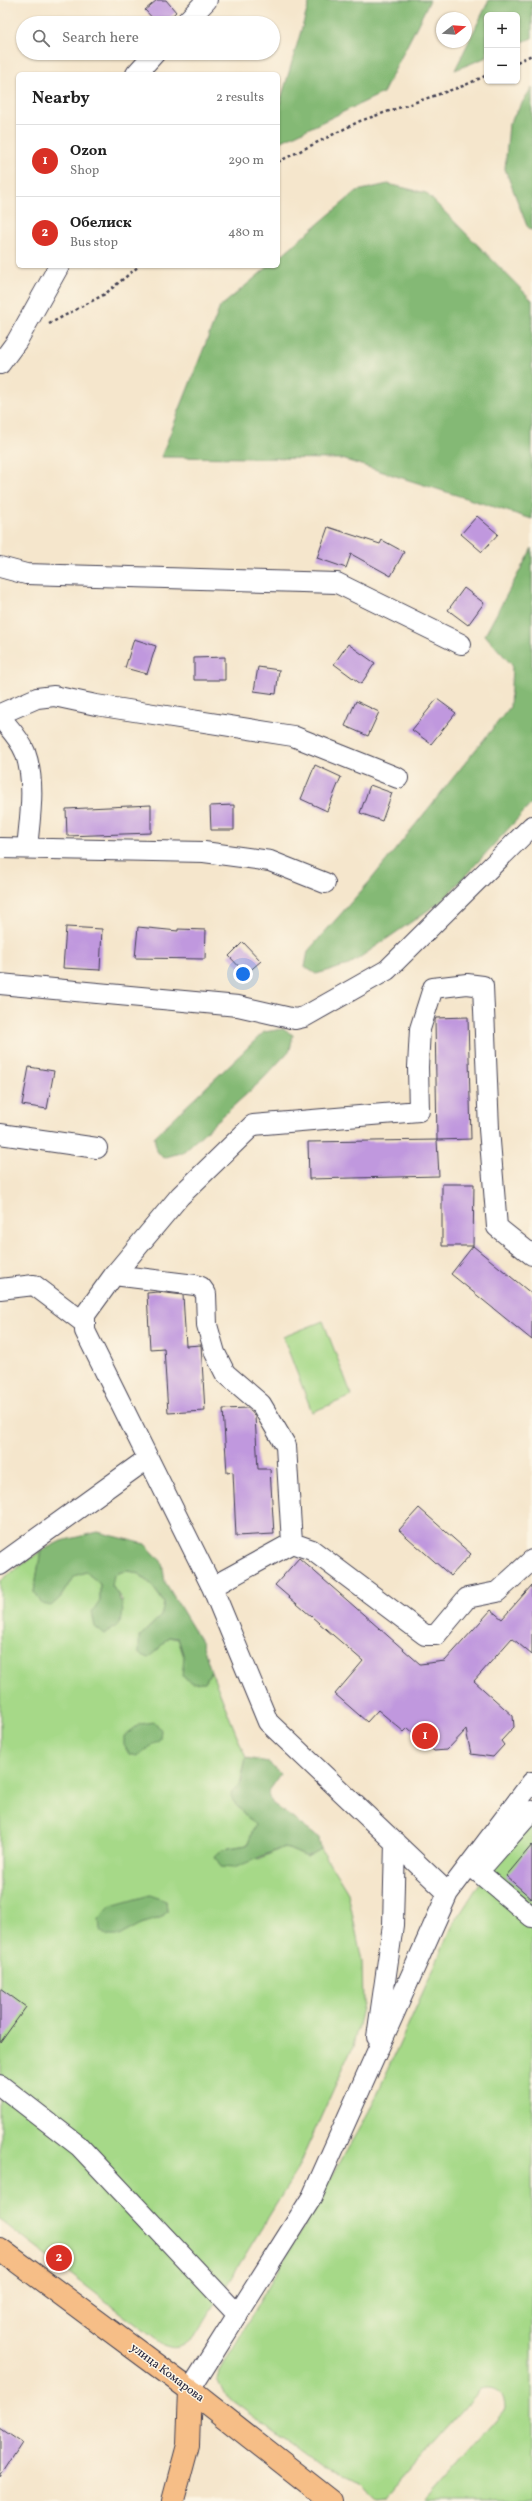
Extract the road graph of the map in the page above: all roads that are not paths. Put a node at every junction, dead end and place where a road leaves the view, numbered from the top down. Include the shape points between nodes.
1 (207, 0) edge
2 (192, 16) edge
3 (149, 60) edge
4 (138, 72) edge
5 (58, 268) edge
6 (0, 364) edge
7 (0, 567) edge
8 (461, 644) dead end
9 (0, 715) edge
10 (398, 778) dead end
11 (532, 826) edge
12 (0, 848) edge
13 (27, 848) junction
14 (325, 883) dead end
15 (0, 984) edge
16 (0, 1134) edge
17 (97, 1148) dead end
18 (532, 1255) edge
19 (114, 1275) junction
20 (2, 1286) edge
21 (83, 1322) junction
22 (147, 1459) junction
23 (292, 1543) junction
24 (532, 1560) edge
25 (0, 1565) edge
26 (212, 1587) junction
27 (532, 1782) edge
28 (532, 1810) edge
29 (395, 1842) junction
30 (474, 1869) junction
31 (448, 1893) junction
32 (532, 1917) edge
33 (374, 2063) junction
34 (0, 2085) edge
35 (0, 2249) edge
36 (238, 2315) junction
37 (190, 2390) junction
38 (173, 2501) edge
39 (331, 2501) edge

1 - 2 street
3 - 4 street
5 - 6 street via 17,341
7 - 8 street via 26,574 336,583
9 - 10 street via 37,698 54,696 293,736
9 - 13 street via 24,752 29,768 31,792
11 - 15 street via 387,970 304,1017 295,1019 238,1006
12 - 13 street
13 - 14 street via 204,852 270,861
16 - 17 street
18 - 19 street via 497,1227 483,986 467,984 433,988 420,1029 419,1111 253,1125 180,1196
19 - 21 street via 84,1315
19 - 23 street via 195,1285 201,1287 206,1294 208,1325 215,1353 225,1373 261,1404 286,1446
20 - 21 street via 34,1285
21 - 22 street
22 - 25 street
22 - 26 street
23 - 24 street via 312,1550 425,1635 431,1636 436,1635 467,1598 497,1592
23 - 26 street
26 - 29 street via 268,1722
27 - 30 street
28 - 30 street
29 - 31 street
29 - 33 street via 393,1925
30 - 31 street
30 - 32 street
31 - 33 street
33 - 36 street via 312,2197
34 - 36 street via 79,2146
35 - 37 main road, улица Комарова
36 - 37 street
37 - 38 main road via 188,2445
37 - 39 main road, улица Комарова

